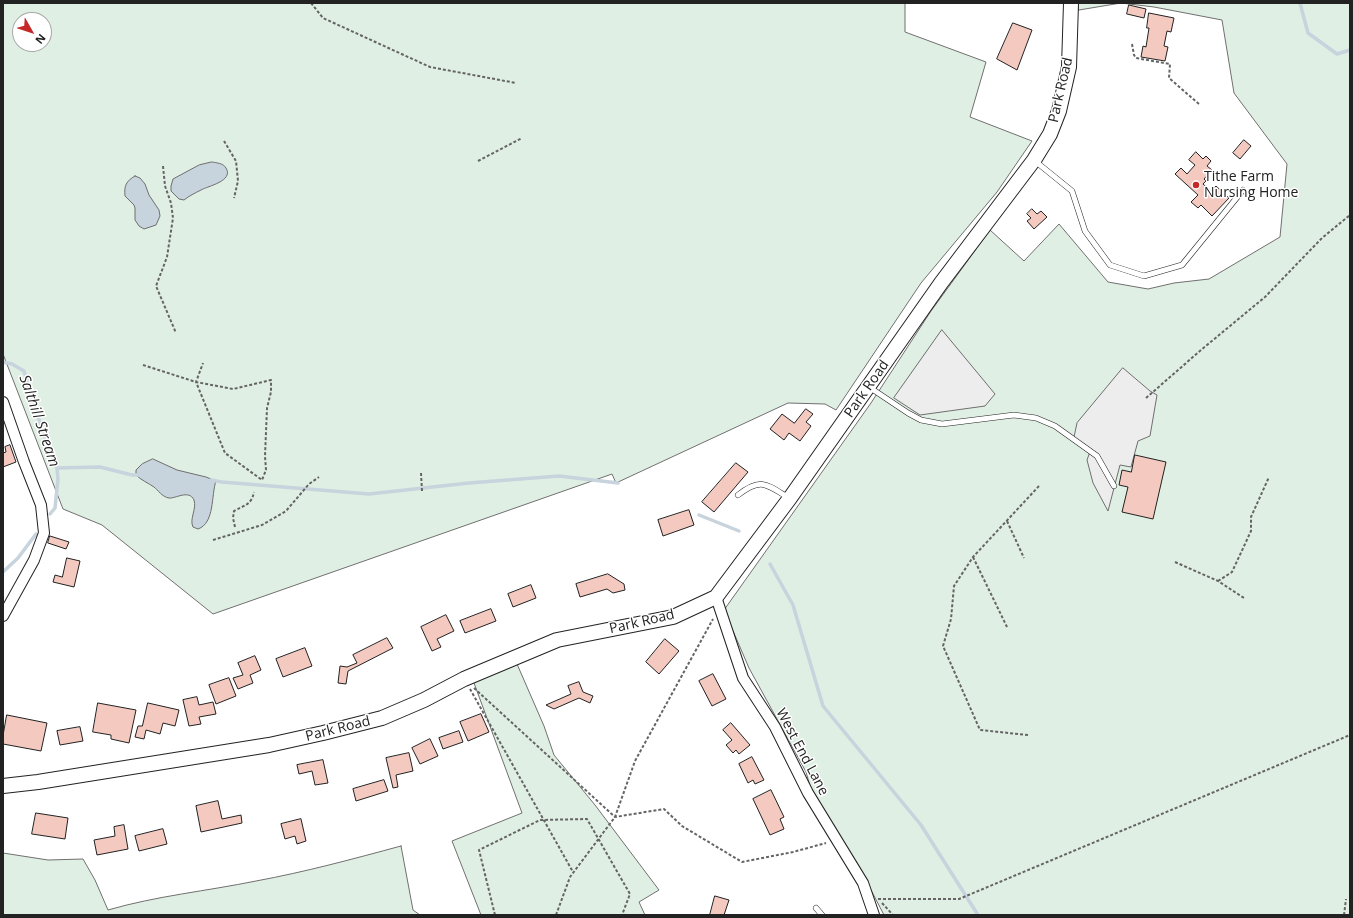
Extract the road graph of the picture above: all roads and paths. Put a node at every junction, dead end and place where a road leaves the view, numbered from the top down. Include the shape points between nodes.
1 (311, 3) edge
2 (1071, 3) edge
3 (1132, 44) dead end
4 (516, 83) dead end
5 (1199, 104) dead end
6 (522, 138) dead end
7 (224, 141) dead end
8 (1034, 160) junction
9 (478, 161) dead end
10 (163, 166) dead end
11 (1243, 190) dead end
12 (234, 198) dead end
13 (1350, 215) edge
14 (176, 334) dead end
15 (203, 363) dead end
16 (143, 365) dead end
17 (196, 382) junction
18 (869, 387) junction
19 (1146, 398) dead end
20 (3, 402) edge
21 (421, 474) dead end
22 (319, 477) dead end
23 (1269, 477) dead end
24 (1040, 486) dead end
25 (1114, 486) dead end
26 (422, 491) dead end
27 (254, 492) dead end
28 (738, 496) dead end
29 (790, 498) junction
30 (1007, 521) junction
31 (235, 527) dead end
32 (213, 540) dead end
33 (973, 557) junction
34 (1024, 558) dead end
35 (1175, 562) dead end
36 (1218, 581) junction
37 (1244, 598) dead end
38 (717, 602) junction
39 (3, 616) edge
40 (1007, 627) dead end
41 (464, 679) junction
42 (1028, 734) dead end
43 (1350, 735) edge
44 (3, 786) edge
45 (615, 817) junction
46 (544, 820) junction
47 (598, 839) junction
48 (837, 840) junction
49 (573, 872) junction
50 (873, 899) junction
51 (1346, 900) dead end
52 (816, 908) dead end
53 (495, 915) edge
54 (556, 915) edge
55 (622, 915) edge
56 (822, 915) edge
57 (874, 915) edge
58 (893, 915) edge
59 (1344, 915) edge

1 - 4 path via 323,18 430,67
2 - 8 main road, Park Road via 1069,67 1059,110 1050,134
3 - 5 path via 1136,58 1170,64 1168,78
6 - 9 path
7 - 12 path via 236,161 238,181
8 - 11 lane via 1072,191 1085,231 1110,265 1144,276 1182,265
8 - 18 main road, Park Road via 941,283
10 - 14 path via 173,218 168,256 156,286
13 - 19 path via 1322,238 1265,297
15 - 17 path
16 - 17 path
17 - 17 path via 233,389 271,380 267,408 266,470 262,480 225,453
18 - 25 lane via 908,414 921,420 942,424 1014,415 1036,418 1054,426 1097,456
18 - 29 main road, Park Road
20 - 39 street via 41,505 44,533 34,560
21 - 26 path
22 - 32 path via 309,484 286,511 262,524
23 - 36 path via 1251,517 1251,531 1232,572
24 - 30 path
27 - 31 path via 252,500 234,511
28 - 29 lane via 749,486 759,483 772,487
29 - 38 main road, Park Road
30 - 33 path
30 - 34 path
33 - 40 path
33 - 42 path via 954,586 951,619 943,646 980,730
35 - 36 path
36 - 37 path
38 - 41 main road, Park Road via 673,617 557,640
38 - 45 path via 635,761
38 - 48 street, West End Lane via 743,678 775,727 808,793
41 - 44 main road, Park Road via 382,718 323,733 262,746
41 - 45 path
41 - 46 path
43 - 50 path via 959,899
45 - 47 path
45 - 48 path via 664,808 682,826 742,862
46 - 47 path via 587,819
46 - 49 path
46 - 53 path via 479,850
47 - 49 path
47 - 55 path via 630,894
48 - 50 street, West End Lane
49 - 54 path
50 - 57 street, West End Lane
50 - 58 path
51 - 59 path
52 - 56 lane

